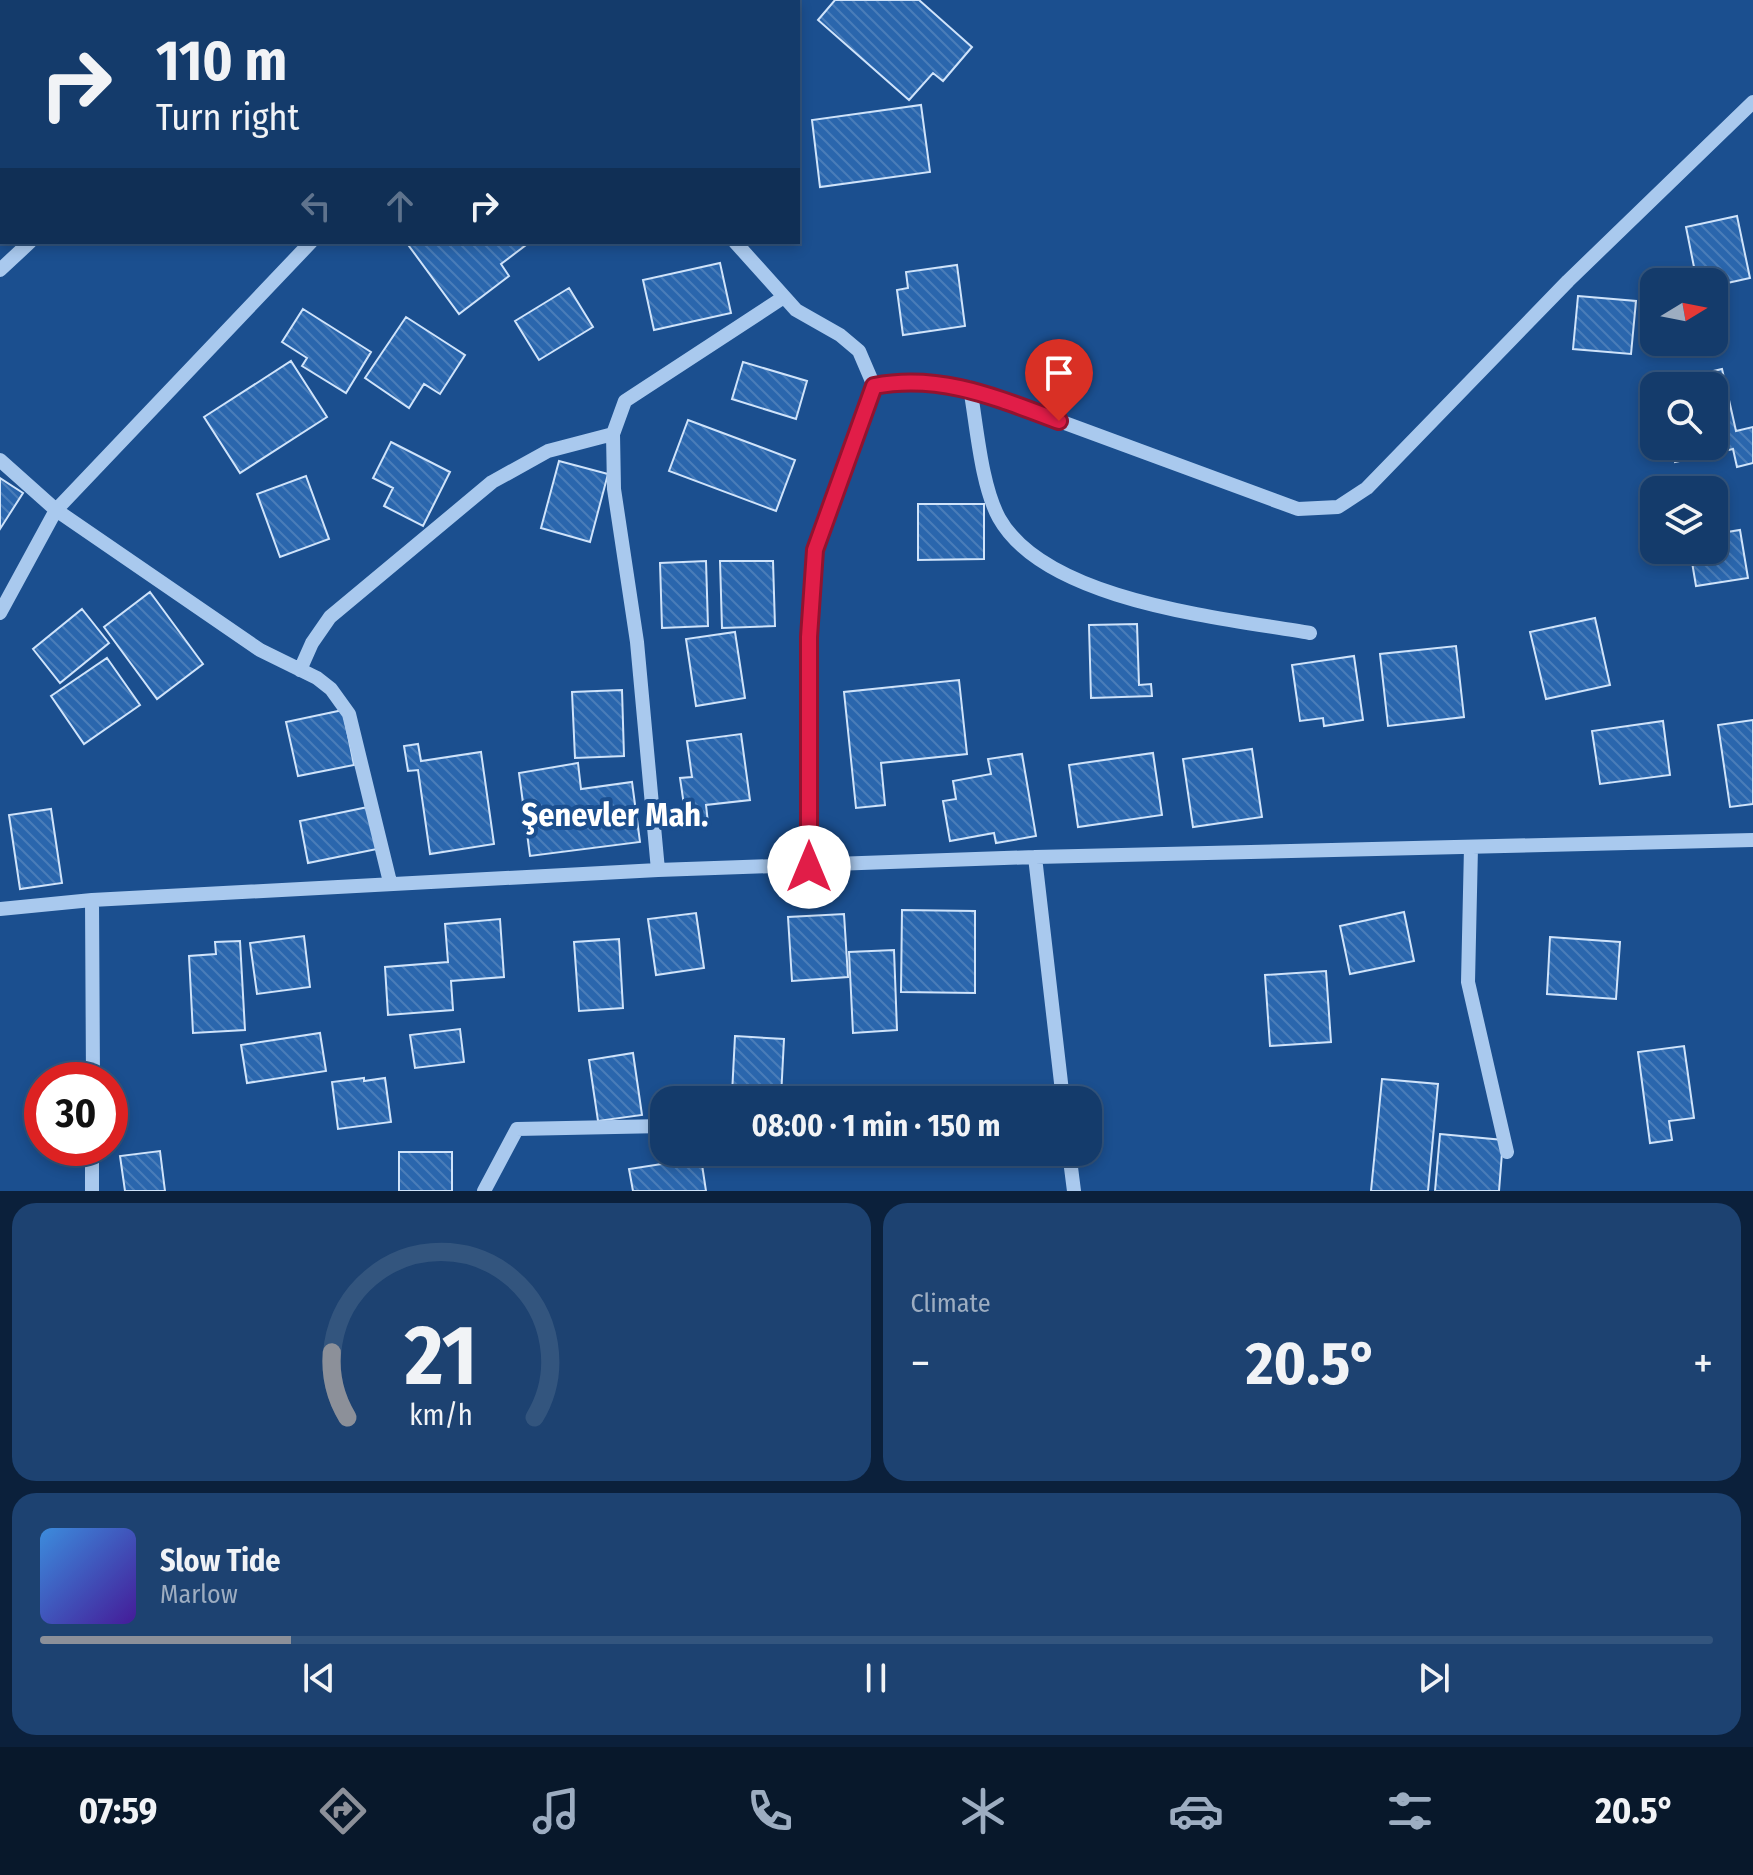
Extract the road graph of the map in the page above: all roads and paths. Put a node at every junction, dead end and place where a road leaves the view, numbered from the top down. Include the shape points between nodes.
1 (1753, 102) edge
2 (28, 244) edge
3 (309, 244) edge
4 (737, 244) edge
5 (0, 270) edge
6 (784, 297) junction
7 (874, 386) junction
8 (970, 388) junction
9 (613, 434) junction
10 (0, 460) edge
11 (56, 510) junction
12 (0, 613) edge
13 (1310, 633) dead end
14 (300, 670) junction
15 (1753, 840) edge
16 (1471, 847) junction
17 (1035, 857) junction
18 (809, 867) junction
19 (658, 870) junction
20 (390, 882) junction
21 (92, 900) junction
22 (0, 909) edge
23 (93, 1062) edge
24 (1061, 1086) edge
25 (650, 1126) edge
26 (1507, 1152) dead end
27 (92, 1166) edge
28 (1071, 1166) edge
29 (92, 1191) edge
30 (484, 1191) edge
31 (1074, 1191) edge

1 - 8 street via 1568,281 1367,488 1338,507 1298,509
2 - 5 street
3 - 11 street
4 - 6 street
6 - 7 street via 859,351
6 - 9 street via 625,401
7 - 8 street via 931,381
7 - 18 street via 815,550 809,637
8 - 13 street via 992,503 1011,535 1035,557 1142,603
9 - 14 street via 548,451 492,482 330,617
9 - 19 street via 614,489 637,642
10 - 11 street
11 - 12 street
11 - 14 street via 260,650
14 - 20 street via 331,689 349,714
15 - 16 street
16 - 17 street
16 - 26 street via 1468,982
17 - 18 street
17 - 24 street
18 - 19 street
19 - 20 street
20 - 21 street
21 - 22 street
21 - 23 street
25 - 30 street via 517,1129
27 - 29 street
28 - 31 street

